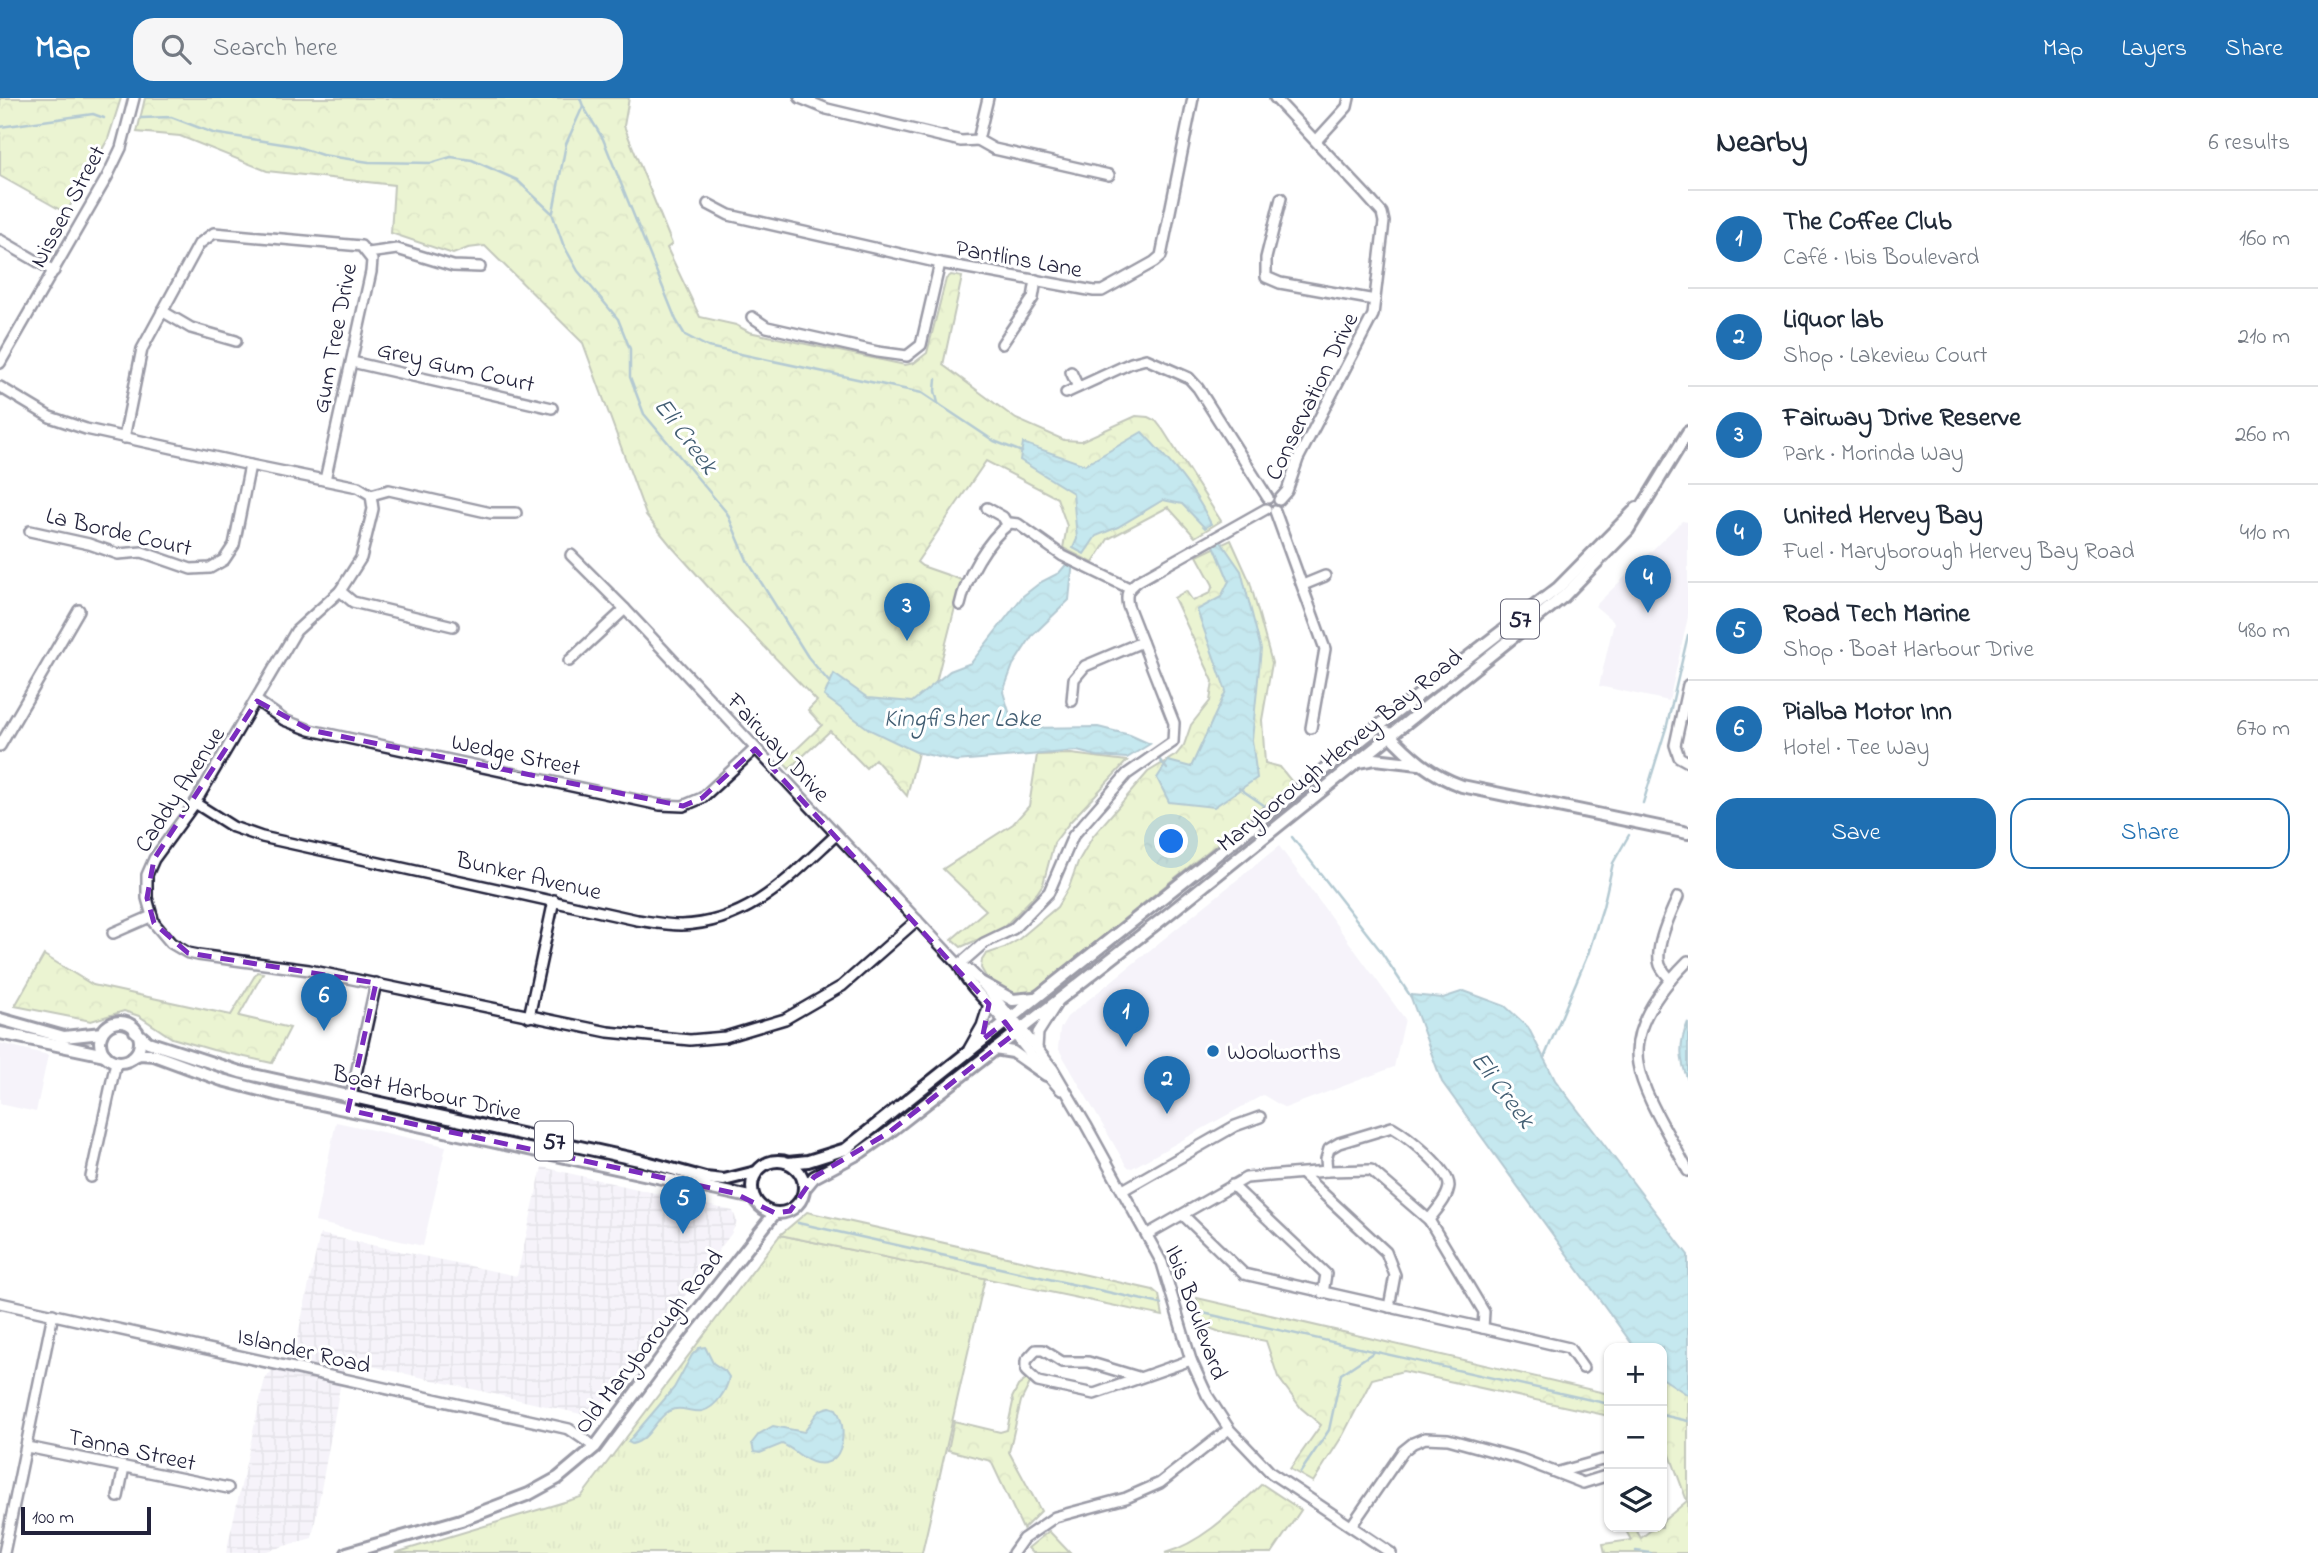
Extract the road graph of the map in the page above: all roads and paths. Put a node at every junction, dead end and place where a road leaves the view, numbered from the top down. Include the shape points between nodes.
1 (134, 98) edge
2 (800, 98) edge
3 (988, 98) edge
4 (1193, 98) edge
5 (1275, 98) edge
6 (1349, 98) edge
7 (978, 140) junction
8 (1316, 141) junction
9 (1109, 175) dead end
10 (1281, 198) dead end
11 (708, 204) dead end
12 (0, 240) edge
13 (368, 253) junction
14 (940, 263) junction
15 (480, 267) dead end
16 (54, 271) junction
17 (1037, 280) junction
18 (1375, 300) junction
19 (162, 311) junction
20 (751, 317) dead end
21 (236, 341) dead end
22 (1002, 344) dead end
23 (352, 362) junction
24 (0, 363) edge
25 (1071, 372) dead end
26 (0, 387) edge
27 (1079, 387) junction
28 (1066, 393) dead end
29 (552, 408) dead end
30 (1688, 432) edge
31 (124, 438) junction
32 (250, 465) junction
33 (325, 480) junction
34 (371, 495) junction
35 (1268, 498) junction
36 (1647, 498) junction
37 (1279, 500) junction
38 (987, 508) dead end
39 (1271, 510) junction
40 (516, 513) dead end
41 (1007, 524) junction
42 (30, 531) dead end
43 (571, 555) dead end
44 (1325, 576) dead end
45 (1303, 585) junction
46 (1129, 589) junction
47 (340, 591) junction
48 (960, 605) dead end
49 (625, 609) junction
50 (79, 610) dead end
51 (453, 626) dead end
52 (1142, 642) junction
53 (569, 661) dead end
54 (1688, 685) edge
55 (257, 701) junction
56 (1072, 701) dead end
57 (1380, 725) junction
58 (1311, 728) dead end
59 (1389, 735) junction
60 (0, 746) edge
61 (755, 749) junction
62 (1357, 762) junction
63 (1688, 762) edge
64 (1419, 764) junction
65 (195, 803) junction
66 (1688, 833) edge
67 (836, 835) junction
68 (1678, 897) dead end
69 (554, 900) junction
70 (152, 916) junction
71 (917, 920) junction
72 (113, 933) dead end
73 (1688, 961) edge
74 (959, 965) junction
75 (1670, 979) junction
76 (982, 983) junction
77 (376, 984) junction
78 (1036, 998) junction
79 (1060, 998) junction
80 (989, 1004) junction
81 (529, 1017) junction
82 (0, 1019) edge
83 (1009, 1020) junction
84 (135, 1031) junction
85 (1017, 1031) junction
86 (0, 1033) edge
87 (102, 1033) junction
88 (1037, 1048) junction
89 (995, 1049) junction
90 (968, 1051) junction
91 (104, 1055) junction
92 (133, 1056) junction
93 (116, 1062) junction
94 (1046, 1074) junction
95 (351, 1096) junction
96 (1071, 1101) junction
97 (348, 1110) junction
98 (1260, 1117) dead end
99 (788, 1163) junction
100 (1327, 1171) junction
101 (1688, 1171) edge
102 (756, 1172) junction
103 (1301, 1174) junction
104 (91, 1177) dead end
105 (1232, 1185) junction
106 (804, 1189) junction
107 (1123, 1190) junction
108 (754, 1198) junction
109 (775, 1213) junction
110 (1184, 1214) junction
111 (1429, 1220) junction
112 (1148, 1234) junction
113 (1323, 1293) junction
114 (0, 1303) edge
115 (1389, 1307) junction
116 (53, 1314) junction
117 (1483, 1328) junction
118 (1191, 1360) junction
119 (1583, 1368) dead end
120 (1138, 1377) junction
121 (1229, 1429) junction
122 (27, 1447) junction
123 (595, 1447) junction
124 (1604, 1461) edge
125 (124, 1467) junction
126 (1559, 1472) junction
127 (1604, 1477) edge
128 (228, 1488) dead end
129 (118, 1497) dead end
130 (1352, 1525) junction
131 (4, 1553) edge
132 (347, 1553) edge
133 (1013, 1553) edge
134 (1391, 1553) edge

1 - 16 street, Nissen Street via 121,148
2 - 7 street via 949,139
3 - 7 street
4 - 17 street, Pantlins Lane via 1161,256 1102,290
5 - 8 street, Conservation Drive
6 - 8 street
7 - 9 street via 993,149
8 - 18 street, Conservation Drive via 1382,213
10 - 18 street via 1266,258 1266,277
11 - 14 street, Pantlins Lane via 729,215
12 - 16 street
13 - 15 street via 397,249 453,266
13 - 19 street, Gum Tree Drive via 361,246 215,233 199,244
13 - 23 street, Gum Tree Drive via 371,272
14 - 17 street, Pantlins Lane
14 - 20 street via 921,345 907,356 778,330
16 - 24 street, Nissen Street
17 - 22 street via 1027,309
18 - 37 street, Conservation Drive via 1369,324
19 - 21 street via 191,328
19 - 31 street, Gum Tree Drive via 142,349
23 - 29 street, Grey Gum Court
23 - 33 street, Gum Tree Drive
25 - 27 street
26 - 31 street via 50,417
27 - 28 street
27 - 35 street via 1146,359 1189,378
30 - 36 main road, Maryborough Hervey Bay Road / 57
31 - 32 street
32 - 33 street
32 - 42 street, La Borde Court via 234,545 224,560 210,568 191,569 142,552 118,554
33 - 34 street via 358,487
34 - 40 street via 389,490 491,513
34 - 47 street, Caddy Avenue via 373,509 360,558
35 - 37 street
35 - 39 street via 1265,502
36 - 57 main road, Maryborough Hervey Bay Road / 57 via 1558,588
36 - 59 main road, Maryborough Hervey Bay Road / 57 via 1628,530 1564,596
37 - 39 street via 1280,507
38 - 41 street
39 - 45 street
39 - 46 street, Conservation Drive
41 - 46 street via 1018,524 1063,555
41 - 48 street via 974,567
43 - 49 street, Fairway Drive
44 - 45 street
45 - 58 street via 1325,649
46 - 52 street via 1126,598
47 - 51 street via 353,603
47 - 55 street, Caddy Avenue via 296,632
49 - 53 street
49 - 61 street, Fairway Drive
50 - 60 street
52 - 56 street via 1078,672
52 - 74 street via 1174,723 1173,742 1128,774 1073,836 1049,892 1013,929 985,943
54 - 63 street via 1675,745 1679,757
55 - 61 street, Wedge Street via 284,720 310,730 660,805 683,806 702,798
55 - 65 street, Caddy Avenue
57 - 59 main road
57 - 78 main road, Maryborough Hervey Bay Road / 57
59 - 62 main road, Maryborough Hervey Bay Road / 57
59 - 64 main road
61 - 67 street, Fairway Drive
62 - 64 main road via 1375,759
62 - 79 main road, Maryborough Hervey Bay Road / 57
64 - 66 main road via 1462,786
65 - 69 street, Bunker Avenue via 233,827 262,837
65 - 70 street, Caddy Avenue via 147,875 146,898
67 - 69 street, Bunker Avenue via 751,907 712,921 679,925 638,920
67 - 71 street, Fairway Drive
68 - 75 street via 1659,956
69 - 81 street
70 - 72 street
70 - 77 street, Caddy Avenue via 171,943 188,953
71 - 74 street, Fairway Drive
71 - 81 street, Caddy Avenue via 842,986 785,1019 725,1037 690,1040 621,1033
73 - 75 street
74 - 76 street, Fairway Drive
74 - 80 street, Fairway Drive via 962,975
75 - 101 street via 1641,1030 1638,1063
76 - 78 main road via 1013,1000
76 - 83 street, Fairway Drive
77 - 81 street, Caddy Avenue
77 - 95 street
78 - 83 main road, Maryborough Hervey Bay Road / 57
79 - 85 main road, Maryborough Hervey Bay Road / 57
79 - 88 street via 1038,1033
80 - 83 street, Fairway Drive
80 - 90 street
82 - 87 main road, 57 via 64,1037
83 - 85 street, Fairway Drive
83 - 90 main road, Maryborough Hervey Bay Road / 57
84 - 87 main road, 57 via 116,1023
84 - 92 main road via 139,1044
84 - 95 main road, Boat Harbour Drive / 57 via 149,1042 240,1072
85 - 88 street, Ibis Boulevard
85 - 89 main road, Maryborough Hervey Bay Road / 57
85 - 94 street, Ibis Boulevard
86 - 91 main road
87 - 91 main road
88 - 96 street, Ibis Boulevard
89 - 94 main road via 1013,1052
89 - 106 main road, Maryborough Hervey Bay Road / 57 via 861,1152 814,1177
90 - 99 main road, Maryborough Hervey Bay Road / 57 via 846,1149
91 - 93 main road
92 - 93 main road, 57
92 - 97 main road, Boat Harbour Drive / 57 via 154,1055 222,1080
93 - 104 street
94 - 96 street, Ibis Boulevard
95 - 97 street
95 - 102 main road, Boat Harbour Drive / 57 via 705,1178 724,1180
96 - 107 street, Ibis Boulevard
97 - 108 main road, Boat Harbour Drive / 57
98 - 107 street via 1235,1126
99 - 102 main road, 57 via 777,1161
99 - 106 main road via 801,1174
100 - 103 street
100 - 111 street via 1371,1170
100 - 111 street via 1329,1149 1392,1127 1446,1173 1449,1186
102 - 108 main road via 751,1185
103 - 105 street via 1246,1178
103 - 115 street via 1386,1252 1395,1275
105 - 110 street
105 - 113 street via 1326,1274
106 - 109 main road, 57 via 800,1202 790,1211
107 - 112 street, Ibis Boulevard
108 - 109 main road, 57 via 764,1210
109 - 123 main road, Old Maryborough Road
110 - 112 street
110 - 113 street via 1244,1274
111 - 117 street via 1484,1312
112 - 118 street, Ibis Boulevard via 1162,1263
113 - 115 street
114 - 116 street, Islander Road
115 - 117 street
116 - 122 street
116 - 123 street, Islander Road via 569,1429
117 - 119 street via 1569,1348
118 - 120 street
118 - 121 street, Ibis Boulevard
120 - 120 street via 1094,1394 1038,1382 1026,1371 1026,1361 1036,1350 1043,1350 1062,1362 1088,1362
121 - 130 street, Ibis Boulevard via 1271,1473
121 - 133 street via 1160,1483 1126,1498 1055,1517 1023,1539
122 - 125 street, Tanna Street
122 - 131 street
123 - 132 main road, Old Maryborough Road via 558,1478 529,1494 461,1520
124 - 126 street
125 - 128 street, Tanna Street
125 - 129 street
126 - 127 street via 1583,1483
126 - 130 street via 1448,1439 1425,1438 1403,1451
130 - 134 street, Ibis Boulevard

